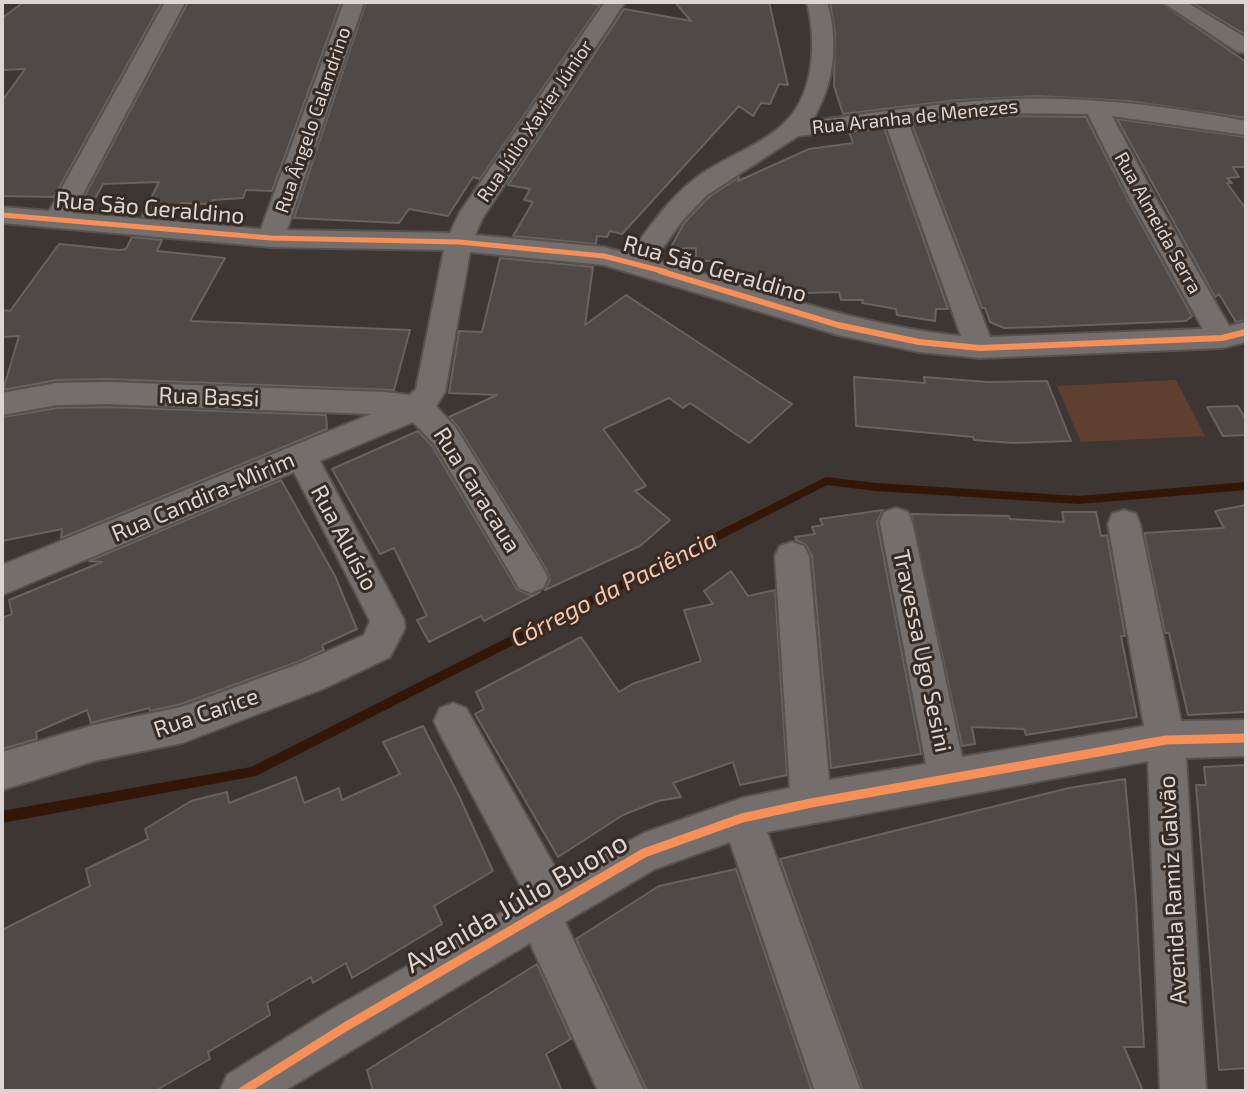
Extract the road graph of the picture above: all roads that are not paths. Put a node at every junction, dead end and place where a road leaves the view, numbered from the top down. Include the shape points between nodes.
1 (175, 2) edge
2 (354, 2) edge
3 (615, 2) edge
4 (817, 2) edge
5 (1172, 2) edge
6 (1246, 47) edge
7 (1097, 108) junction
8 (895, 118) junction
9 (1246, 128) edge
10 (792, 130) junction
11 (2, 215) edge
12 (57, 219) junction
13 (271, 238) junction
14 (459, 243) junction
15 (637, 264) junction
16 (1234, 335) edge
17 (980, 348) junction
18 (2, 404) edge
19 (411, 411) junction
20 (301, 456) junction
21 (896, 522) dead end
22 (1124, 524) dead end
23 (792, 556) dead end
24 (531, 578) dead end
25 (2, 580) edge
26 (387, 620) joint
27 (453, 720) dead end
28 (1166, 740) junction
29 (1244, 743) edge
30 (2, 771) edge
31 (948, 780) junction
32 (811, 803) junction
33 (742, 818) junction
34 (547, 910) junction
35 (252, 1089) edge
36 (621, 1091) edge
37 (838, 1091) edge
38 (1183, 1091) edge

1 - 12 street
2 - 13 street, Rua Ângelo Calandrino
3 - 14 street, Rua Júlio Xavier Júnior via 469,218
4 - 10 street via 823,61 813,95
5 - 6 street
7 - 8 street, Rua Aranha de Menezes via 1010,106
7 - 9 street, Rua Aranha de Menezes
7 - 16 street, Rua Almeida Serra via 1142,197
8 - 10 street, Rua Aranha de Menezes
8 - 17 street
10 - 15 street via 696,190 676,209
11 - 12 street, Rua São Geraldino
12 - 13 street, Rua São Geraldino
13 - 14 street, Rua São Geraldino
14 - 15 street, Rua São Geraldino via 557,250
14 - 19 street, Rua Júlio Xavier Júnior via 430,392
15 - 17 street, Rua São Geraldino via 838,325 919,342
16 - 17 street, Rua São Geraldino
18 - 19 street, Rua Bassi via 57,394 107,393 385,403
19 - 20 street, Rua Candira-Mirim
19 - 24 street, Rua Caracaua via 434,421 445,436
20 - 25 street, Rua Candira-Mirim
20 - 26 street, Rua Aluísio
21 - 31 street, Travessa Ugo Sesini
22 - 28 street, Avenida Ramiz Galvão
23 - 32 street
26 - 30 street, Rua Carice via 377,646 312,676 174,727 94,743
27 - 34 street
28 - 29 street, Avenida Júlio Buono
28 - 31 street, Avenida Júlio Buono
28 - 38 street, Avenida Ramiz Galvão
31 - 32 street, Avenida Júlio Buono
32 - 33 street, Avenida Júlio Buono
33 - 34 street, Avenida Júlio Buono via 644,853
33 - 37 street
34 - 35 street, Avenida Júlio Buono via 345,1027
34 - 36 street

